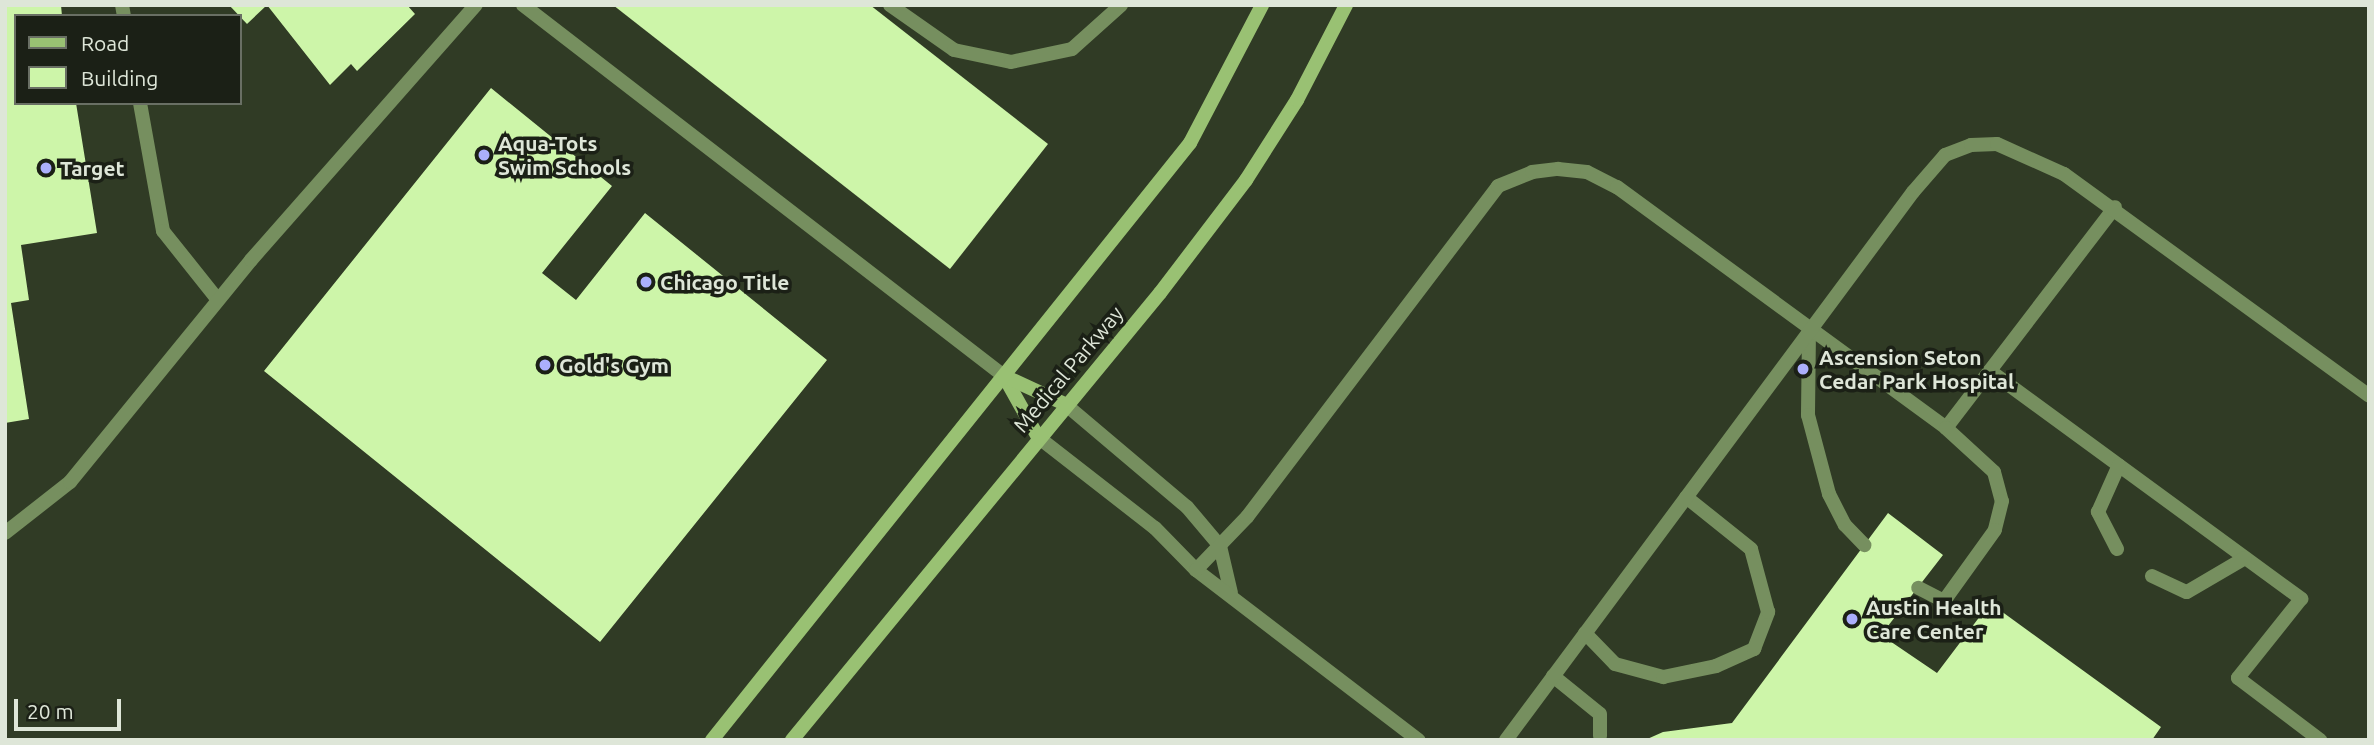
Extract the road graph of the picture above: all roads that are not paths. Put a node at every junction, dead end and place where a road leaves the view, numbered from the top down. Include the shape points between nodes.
1 (476, 5) edge
2 (523, 5) edge
3 (890, 5) edge
4 (1121, 5) edge
5 (1262, 5) edge
6 (1346, 5) edge
7 (140, 105) edge
8 (2115, 207) junction
9 (218, 300) junction
10 (1809, 331) junction
11 (1990, 370) junction
12 (1004, 376) junction
13 (2369, 396) edge
14 (1065, 404) junction
15 (1946, 428) junction
16 (1038, 437) junction
17 (2119, 466) junction
18 (1686, 497) junction
19 (5, 533) edge
20 (1864, 545) dead end
21 (1220, 546) junction
22 (2117, 549) dead end
23 (2245, 558) junction
24 (1196, 570) junction
25 (2152, 576) dead end
26 (1918, 588) dead end
27 (1231, 593) junction
28 (1585, 633) junction
29 (1553, 676) junction
30 (1600, 736) dead end
31 (712, 740) edge
32 (792, 740) edge
33 (1418, 740) edge
34 (1506, 740) edge
35 (2320, 740) edge

1 - 9 lane
2 - 12 lane
3 - 4 lane via 954,50 1011,62 1072,49
5 - 12 street, Medical Parkway via 1189,143
6 - 14 street, Medical Parkway via 1297,100 1246,180 1160,293
7 - 9 lane via 163,231
8 - 10 lane via 2064,174 2007,148 1971,145 1945,155
8 - 11 lane
8 - 13 lane
9 - 19 lane via 70,482
10 - 15 lane
10 - 18 lane
10 - 20 lane via 1808,415 1829,494 1845,525
10 - 21 lane via 1617,187 1587,172 1532,172 1498,186 1484,202
11 - 15 lane
11 - 17 lane
12 - 14 street
12 - 16 street
12 - 31 street, Medical Parkway
14 - 16 street, Medical Parkway
14 - 21 lane via 1187,507
15 - 26 lane via 1994,472 2002,501 1994,530 1944,601
16 - 24 lane via 1155,528
16 - 32 street, Medical Parkway
17 - 22 lane via 2098,512
17 - 23 lane
18 - 28 lane
18 - 28 lane via 1751,549 1768,612 1754,649 1716,666 1663,677 1615,664
21 - 24 lane
21 - 27 lane
23 - 25 lane via 2187,592
23 - 35 lane via 2301,599 2238,678
24 - 27 lane
27 - 33 lane
28 - 29 lane
29 - 30 lane via 1600,714
29 - 34 lane

